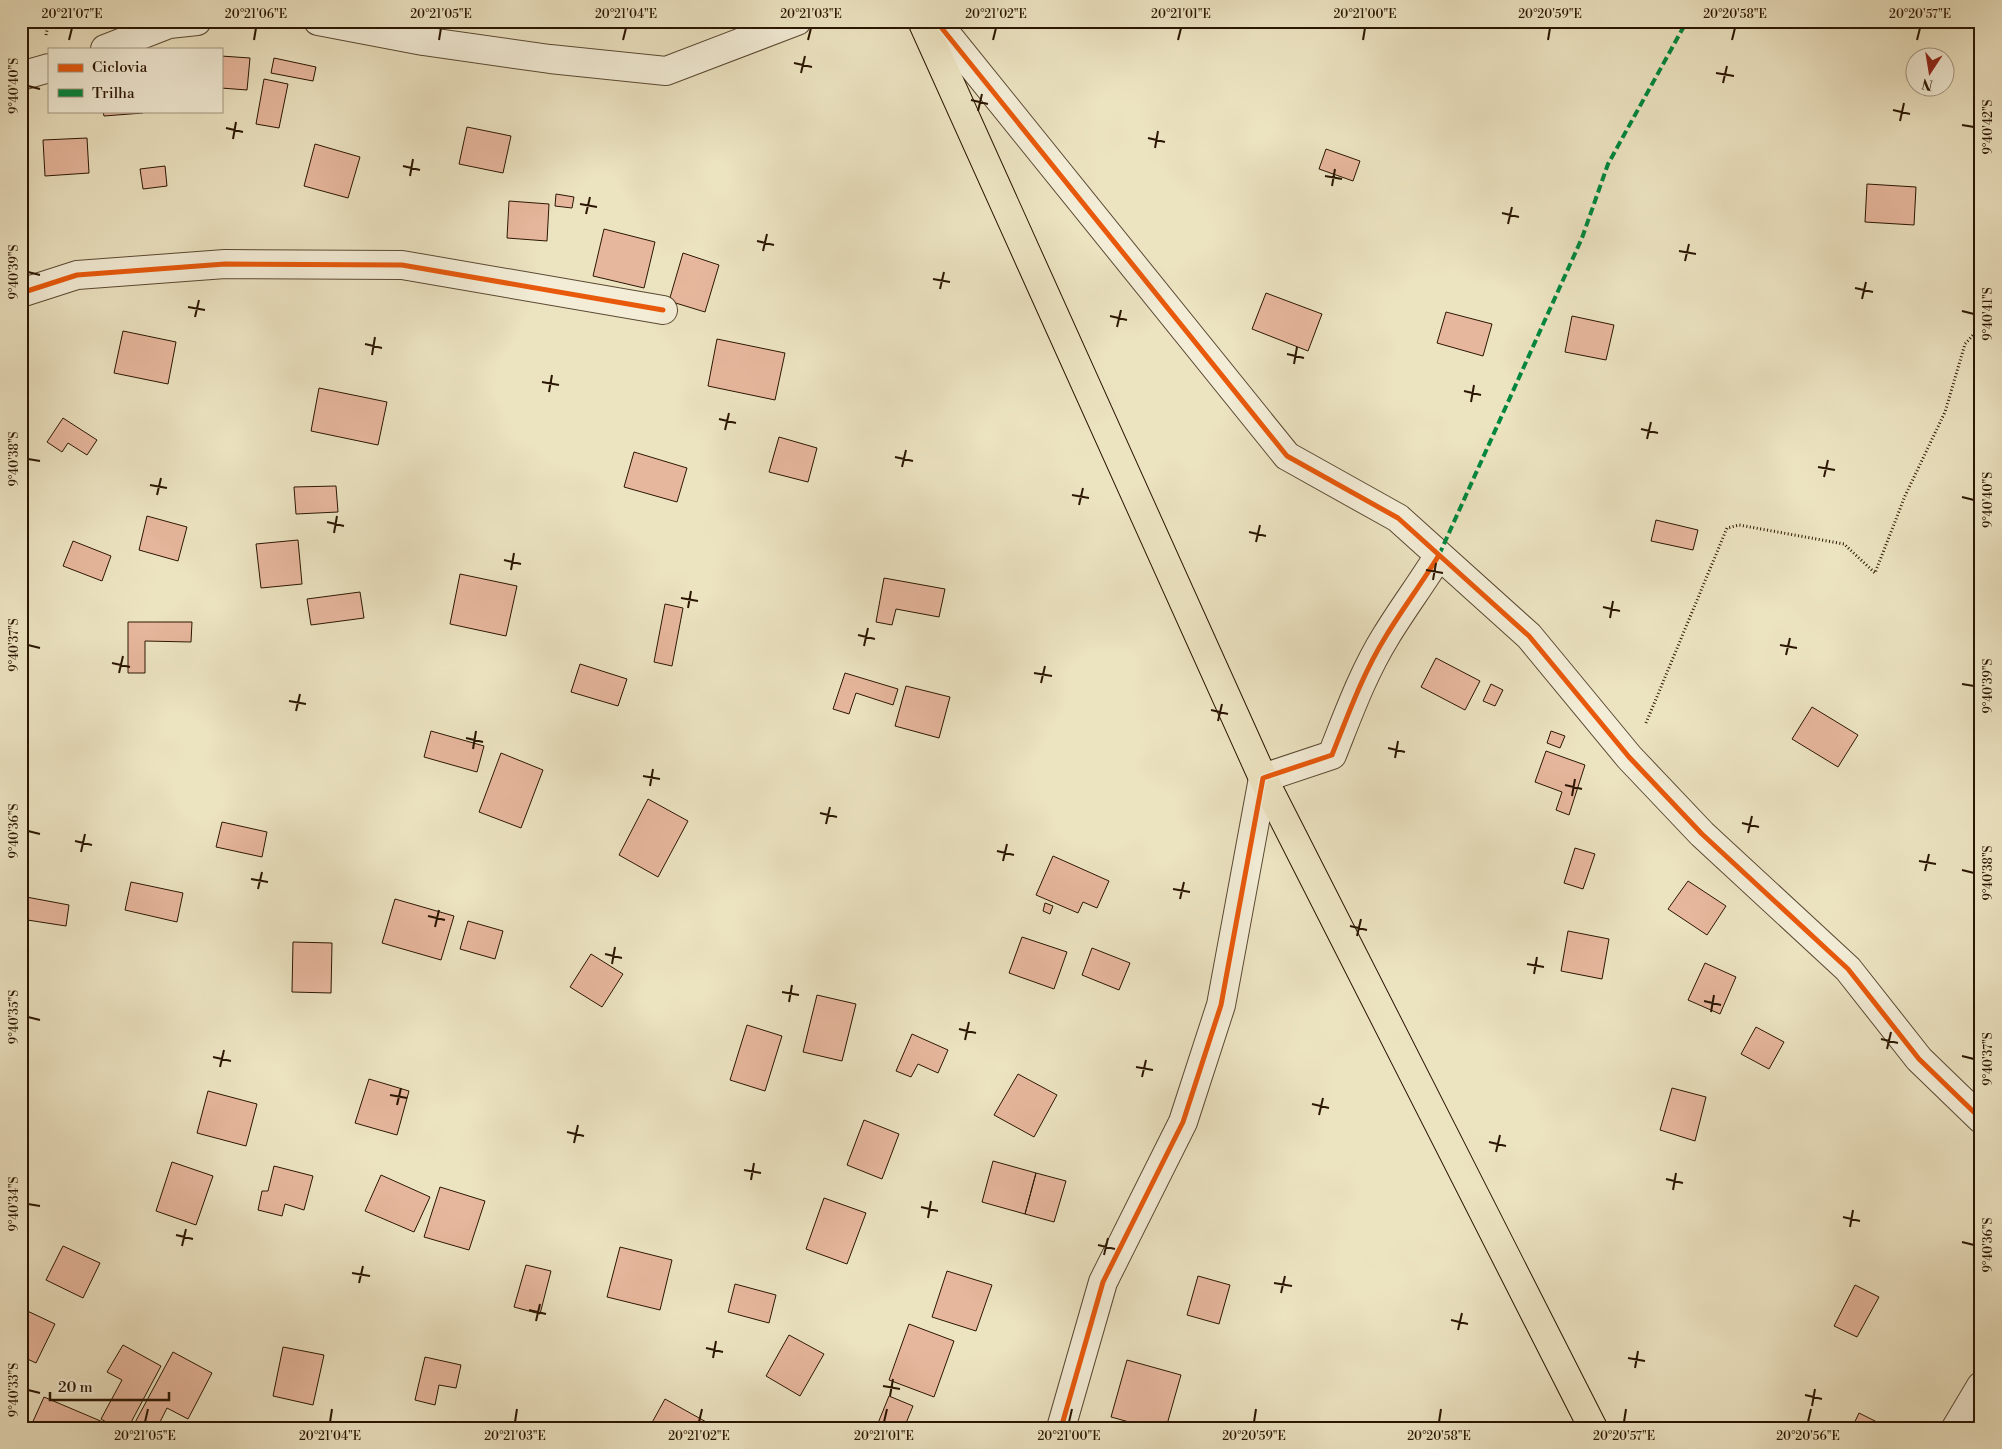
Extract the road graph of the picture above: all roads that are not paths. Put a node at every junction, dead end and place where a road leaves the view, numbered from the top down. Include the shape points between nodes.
1 (197, 21) edge
2 (318, 21) edge
3 (798, 21) edge
4 (922, 21) edge
5 (936, 21) edge
6 (108, 48) edge
7 (48, 68) edge
8 (21, 76) edge
9 (21, 293) edge
10 (662, 310) dead end
11 (1439, 555) junction
12 (1263, 778) junction
13 (1981, 1119) edge
14 (1981, 1386) edge
15 (1061, 1428) edge
16 (1593, 1428) edge
17 (1956, 1428) edge

1 - 6 street via 169,24
2 - 3 street via 540,58 666,71
4 - 12 main road
5 - 11 street via 1288,456 1398,518
7 - 8 street
9 - 10 street via 76,275 225,264 402,266
11 - 12 street via 1386,636 1354,699 1332,755
11 - 13 street via 1529,636 1629,757 1702,834 1848,969 1919,1059
12 - 15 street via 1221,1006 1183,1122 1103,1282
12 - 16 main road
14 - 17 street

